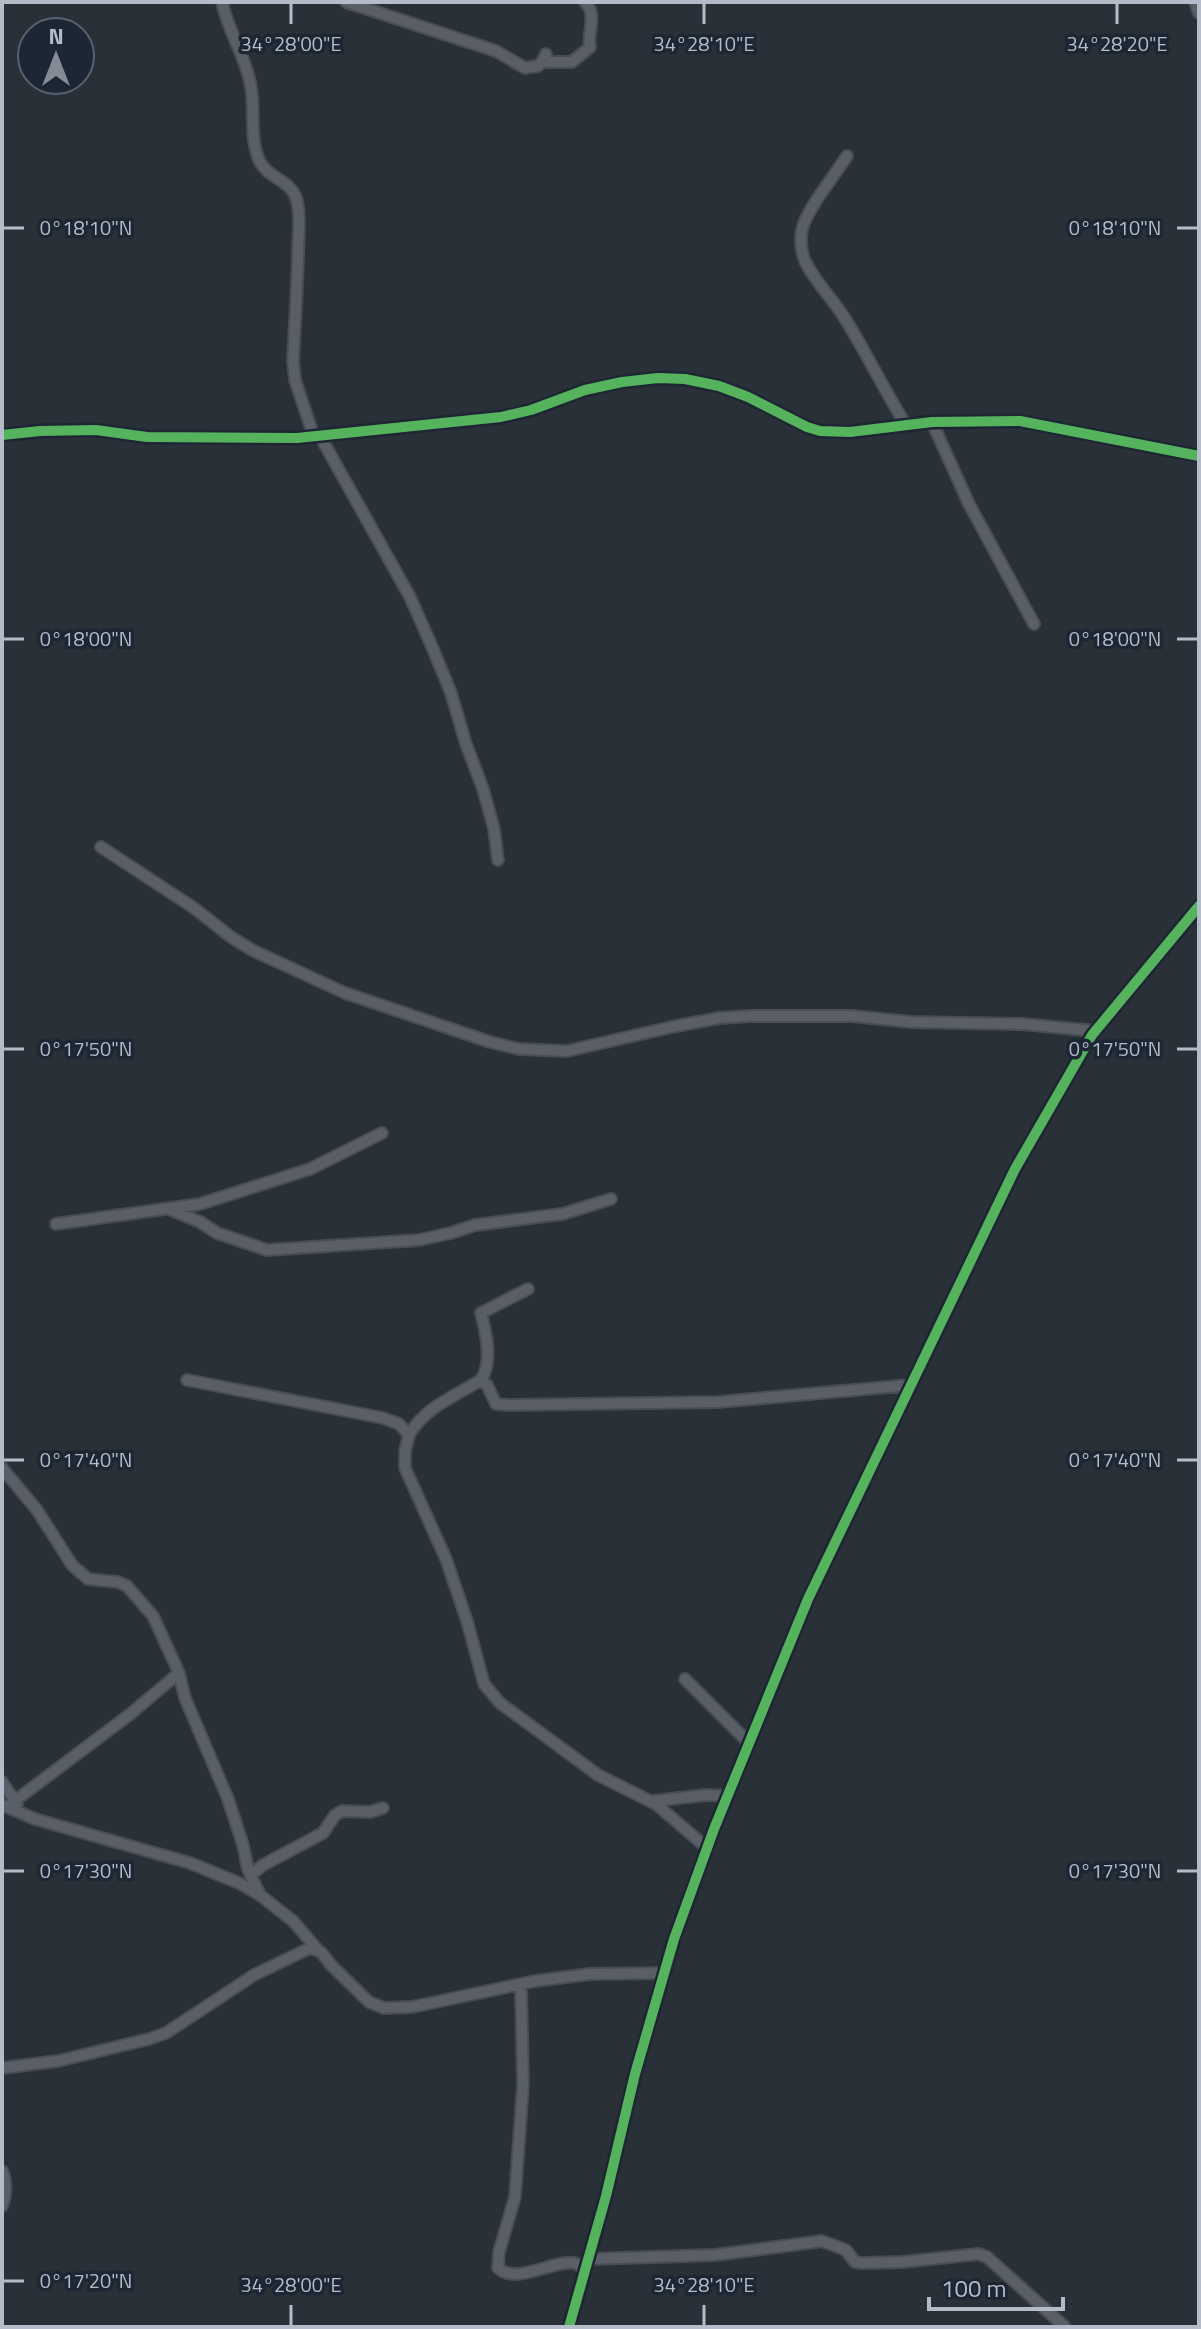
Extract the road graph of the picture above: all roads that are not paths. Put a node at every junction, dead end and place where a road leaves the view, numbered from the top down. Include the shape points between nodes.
1 (222, 2) edge
2 (346, 2) edge
3 (585, 2) edge
4 (1195, 2) edge
5 (1199, 13) edge
6 (847, 156) dead end
7 (932, 422) junction
8 (906, 425) junction
9 (2, 435) edge
10 (315, 436) junction
11 (1199, 456) edge
12 (1034, 624) dead end
13 (101, 847) dead end
14 (498, 860) dead end
15 (1199, 906) edge
16 (1095, 1031) junction
17 (382, 1133) dead end
18 (611, 1199) dead end
19 (171, 1210) junction
20 (56, 1224) dead end
21 (528, 1289) dead end
22 (187, 1380) dead end
23 (481, 1380) junction
24 (911, 1385) junction
25 (416, 1423) junction
26 (399, 1424) junction
27 (409, 1435) junction
28 (2, 1468) edge
29 (179, 1673) junction
30 (685, 1679) dead end
31 (748, 1742) junction
32 (2, 1782) edge
33 (727, 1796) junction
34 (652, 1801) junction
35 (9, 1804) edge
36 (383, 1808) dead end
37 (707, 1848) junction
38 (251, 1875) junction
39 (260, 1895) junction
40 (317, 1949) junction
41 (664, 1973) junction
42 (521, 1984) junction
43 (2, 2068) edge
44 (2, 2171) edge
45 (2, 2206) edge
46 (587, 2264) junction
47 (569, 2327) edge
48 (1065, 2327) edge

1 - 10 street via 246,65 260,161 297,200 293,360
2 - 3 street via 496,51 525,68 538,66 544,58 572,62 590,47 592,12
4 - 5 street
6 - 8 street via 808,214 801,245 805,260
7 - 8 street
7 - 11 street via 1020,421
7 - 12 street
8 - 10 street via 820,431 719,386 658,378 585,390 501,417
9 - 10 street via 96,430 147,437
10 - 14 street via 410,597 433,649 483,789
13 - 16 street via 252,950 345,993 519,1049 584,1049 676,1026 750,1016 852,1016
15 - 16 street
16 - 24 street via 1015,1169
17 - 19 street via 310,1169
18 - 19 street via 562,1214 475,1225 419,1240 267,1250
19 - 20 street
21 - 23 street via 481,1313 487,1371
22 - 26 street
23 - 24 street via 496,1404 509,1405 718,1402
23 - 25 street
24 - 31 street via 808,1599
25 - 26 street
25 - 27 street
26 - 27 street
27 - 34 street via 405,1468 451,1573 489,1693 598,1775
28 - 29 street via 80,1573 127,1586 140,1600
29 - 35 street
29 - 38 street
30 - 31 street
31 - 33 street
32 - 35 street
33 - 34 street
33 - 37 street
34 - 37 street
35 - 39 street via 35,1819 190,1863
36 - 38 street via 342,1811 323,1833
37 - 41 street
38 - 39 street
39 - 40 street
40 - 42 street via 369,2002 384,2008
40 - 43 street via 302,1950 254,1975 166,2033 58,2061
41 - 42 street via 589,1974
41 - 46 street
42 - 46 street via 523,2085 515,2197 498,2268 523,2273
44 - 45 street
46 - 47 street
46 - 48 street via 822,2241 844,2248 858,2263 983,2255

